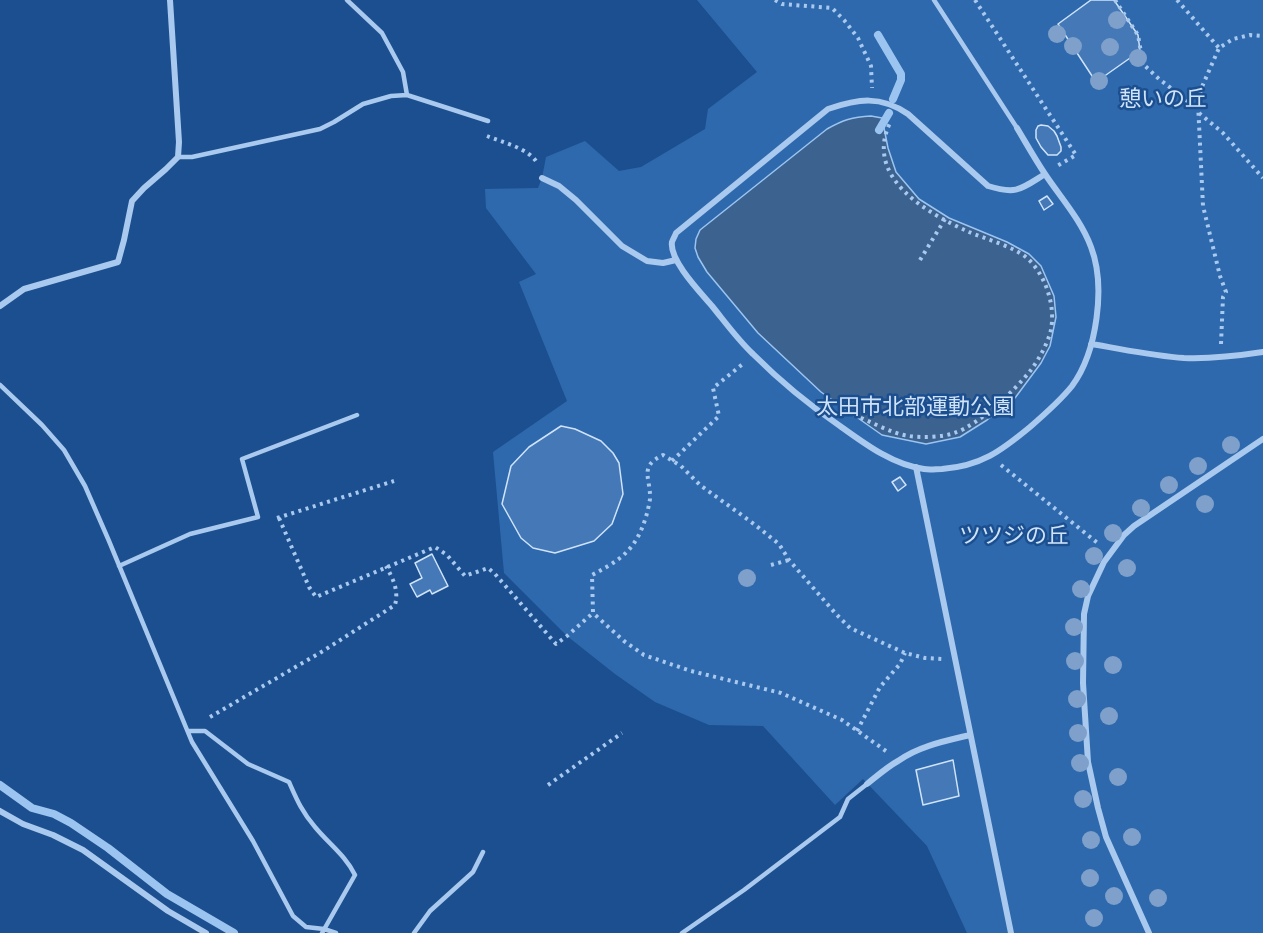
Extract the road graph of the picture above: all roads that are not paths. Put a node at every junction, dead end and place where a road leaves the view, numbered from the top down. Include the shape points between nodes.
1 (170, 0) edge
2 (347, 0) edge
3 (934, 0) edge
4 (407, 94) junction
5 (488, 121) dead end
6 (1017, 128) joint
7 (178, 157) junction
8 (1045, 174) junction
9 (542, 178) road end
10 (676, 260) junction
11 (0, 306) edge
12 (1091, 344) junction
13 (1263, 352) edge
14 (0, 385) edge
15 (357, 415) dead end
16 (1263, 439) edge
17 (915, 467) junction
18 (119, 566) junction
19 (188, 731) junction
20 (970, 735) junction
21 (867, 784) joint
22 (0, 811) edge
23 (483, 852) dead end
24 (323, 931) edge
25 (206, 933) edge
26 (336, 933) edge
27 (414, 933) edge
28 (682, 933) edge
29 (1011, 933) edge
30 (1149, 933) edge

1 - 7 street
2 - 4 lane via 382,33 403,72
3 - 6 lane
4 - 5 lane
4 - 7 lane via 363,104 320,129
6 - 8 street
7 - 11 street via 132,201 118,261 24,289
8 - 10 street via 1012,191 988,186 898,107 858,100 828,109 676,234 672,241
8 - 12 street via 1082,227 1097,263 1098,311
9 - 10 street via 576,200 622,246 647,261
10 - 17 street via 754,356 808,404 883,454
12 - 13 street via 1184,358
12 - 17 street via 1072,386 1012,442 972,464 926,470
14 - 18 lane via 64,450 85,486
15 - 18 lane via 242,459 258,517 190,534
16 - 30 street via 1134,526 1104,562 1088,596 1083,683 1088,762 1106,837
17 - 20 street
18 - 19 lane
19 - 24 lane via 293,916 306,927
19 - 24 lane via 205,731 248,764 290,782 301,810 350,864 355,875
20 - 21 street via 926,747 898,760
20 - 29 street
21 - 28 lane via 849,799 840,817
22 - 25 street via 83,850 168,911
23 - 27 lane via 473,872 430,911
24 - 26 lane

